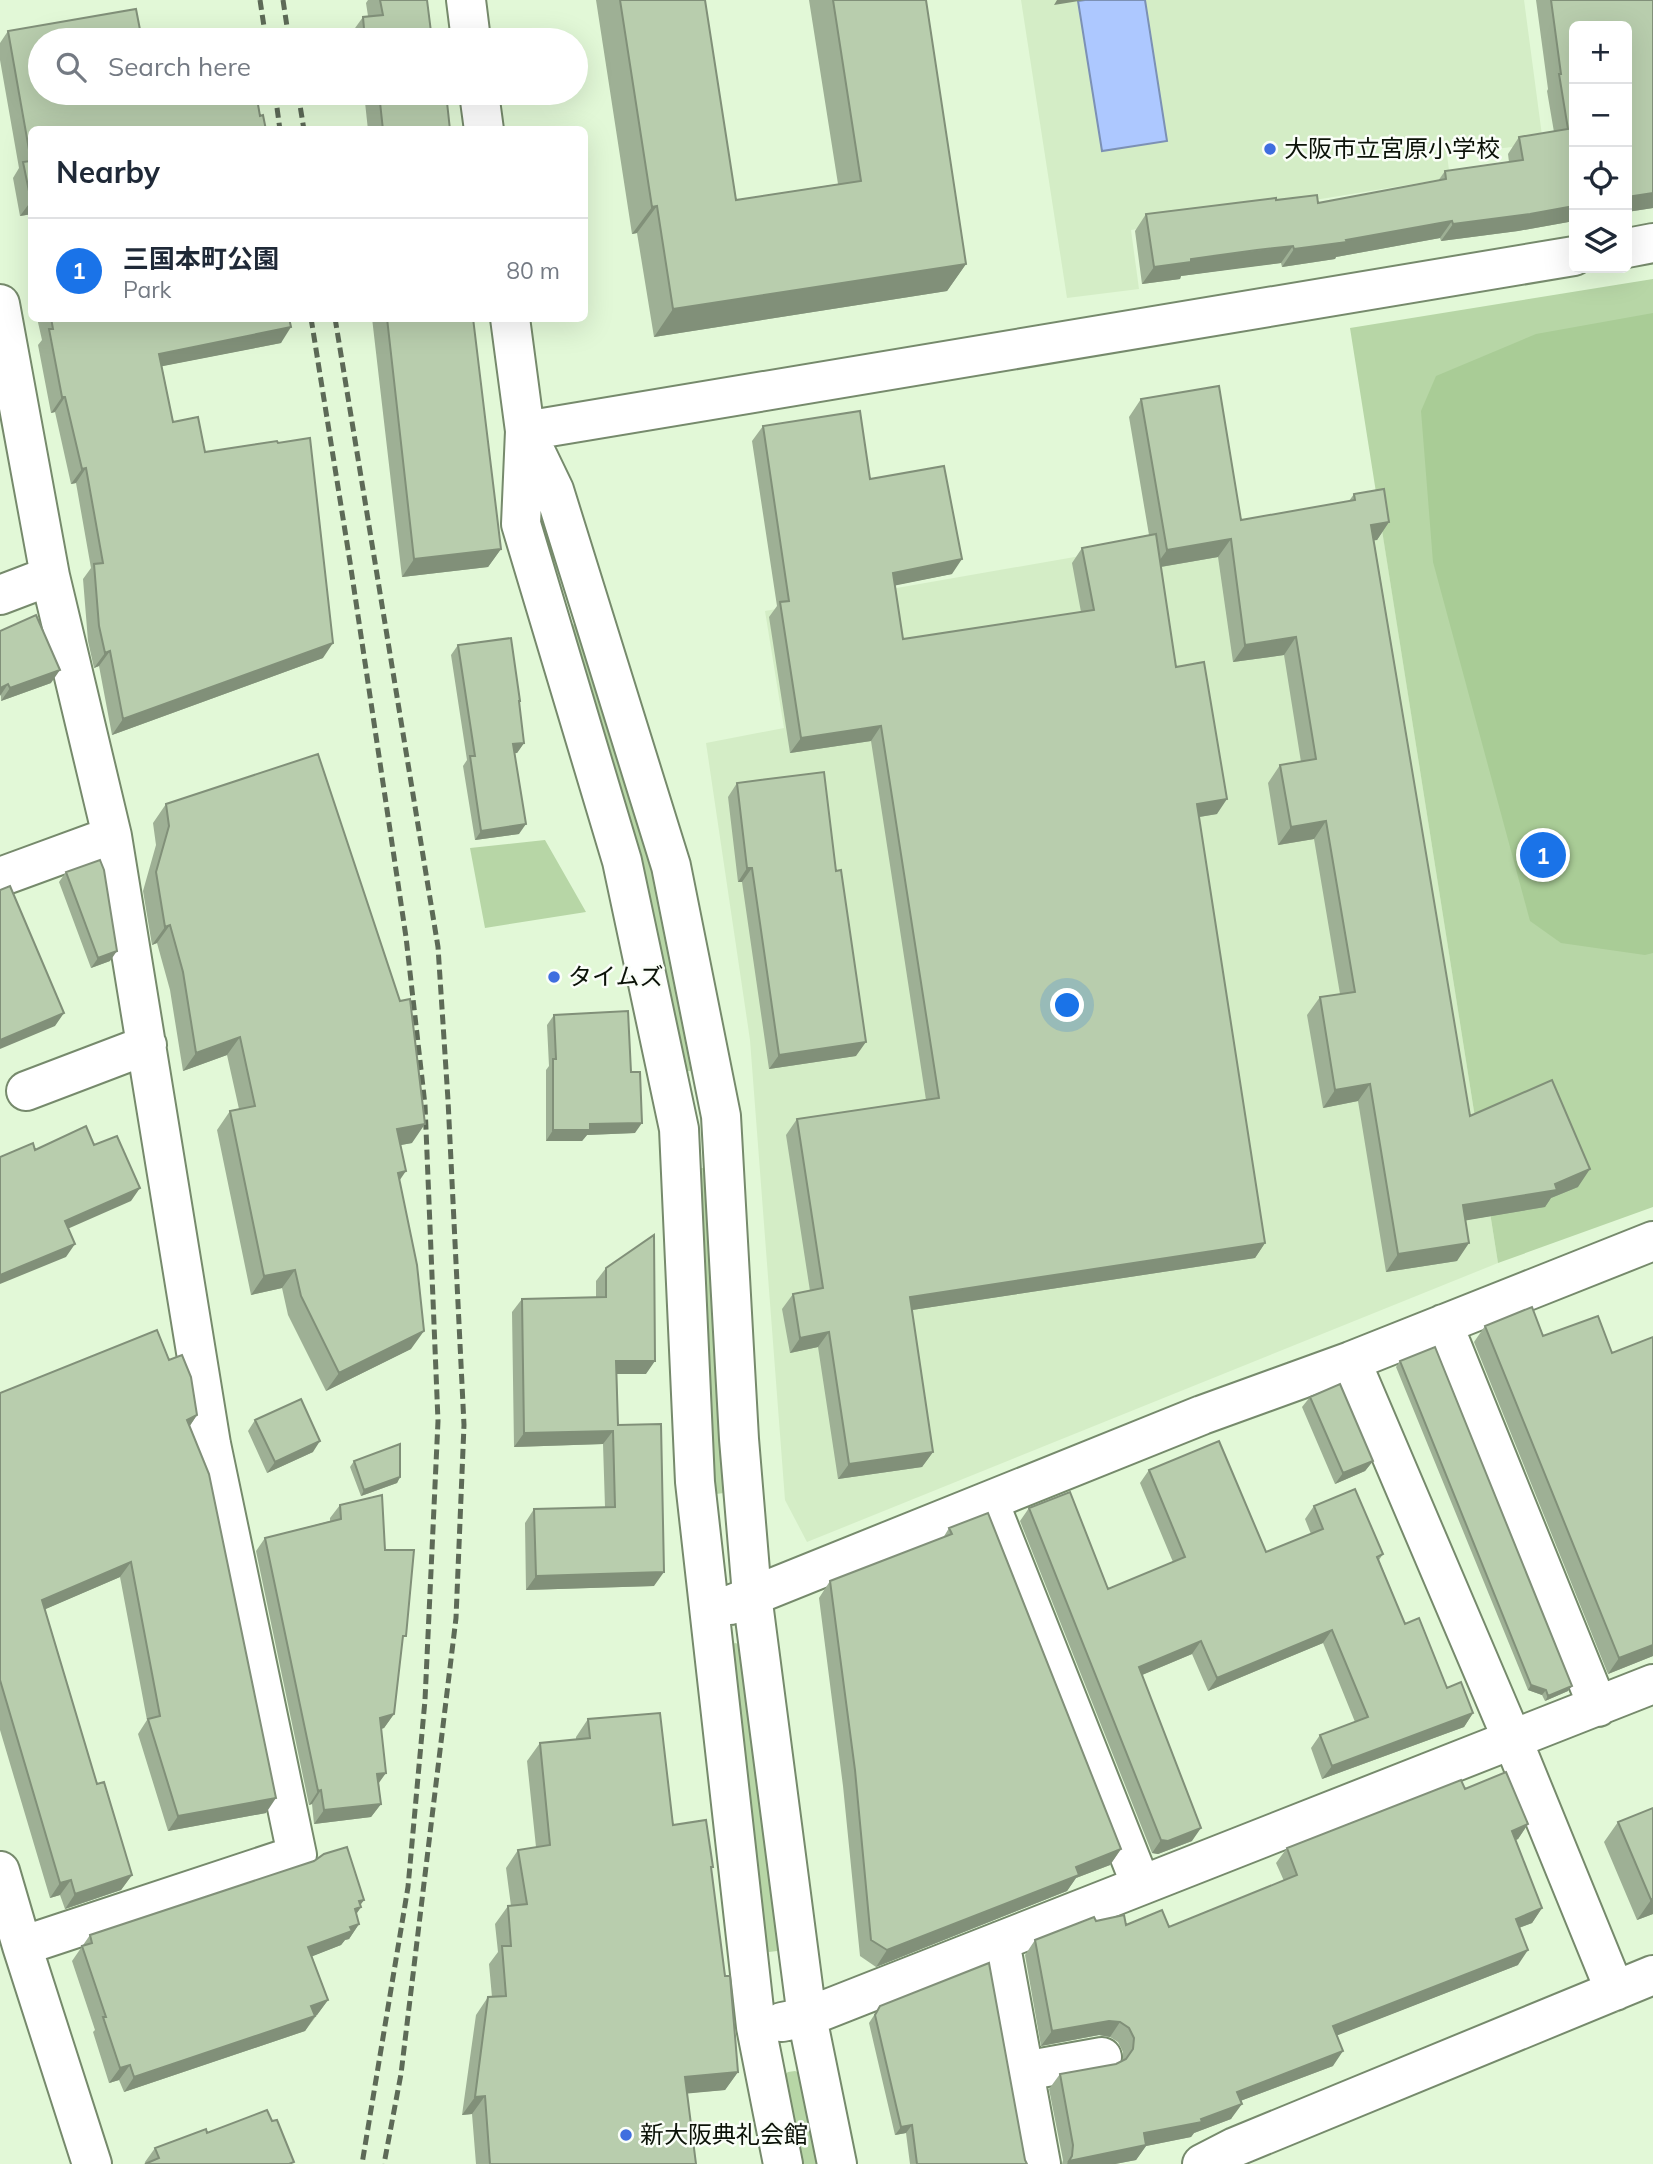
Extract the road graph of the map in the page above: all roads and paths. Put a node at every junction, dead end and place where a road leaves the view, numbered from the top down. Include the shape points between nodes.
1 (466, 0) edge
2 (470, 28) edge
3 (481, 105) edge
4 (483, 126) edge
5 (1653, 243) edge
6 (1632, 247) edge
7 (1569, 257) edge
8 (0, 304) edge
9 (511, 322) edge
10 (525, 431) junction
11 (50, 576) junction
12 (0, 595) edge
13 (111, 836) junction
14 (0, 877) edge
15 (146, 1045) junction
16 (26, 1091) dead end
17 (721, 1116) junction
18 (679, 1129) junction
19 (1653, 1241) edge
20 (1443, 1324) junction
21 (1351, 1361) junction
22 (989, 1502) junction
23 (752, 1595) junction
24 (710, 1613) junction
25 (1653, 1684) edge
26 (1598, 1707) junction
27 (1513, 1741) junction
28 (0, 1871) edge
29 (1141, 1885) junction
30 (1000, 1941) junction
31 (22, 1946) junction
32 (1653, 1975) edge
33 (1615, 1990) junction
34 (807, 2017) junction
35 (756, 2027) junction
36 (1102, 2057) dead end
37 (1024, 2071) junction
38 (92, 2164) edge
39 (783, 2164) edge
40 (837, 2164) edge
41 (1041, 2164) edge
42 (1202, 2164) edge

1 - 2 street
3 - 4 street
5 - 6 street
7 - 10 street
8 - 11 street
9 - 10 street
10 - 17 street via 554,490 671,866
10 - 18 street via 521,524 622,861
11 - 12 street
11 - 13 street
13 - 14 street
13 - 15 street
15 - 16 street
15 - 31 street via 211,1444 297,1855
17 - 18 street
17 - 23 street
18 - 24 street via 695,1482
19 - 20 street
20 - 21 street
20 - 26 street
21 - 22 street via 1202,1415
21 - 27 street
22 - 23 street
22 - 29 street
23 - 24 street
23 - 34 street
24 - 35 street
25 - 26 street
26 - 27 street
27 - 29 street
27 - 33 street
28 - 31 street
29 - 30 street
30 - 34 street
30 - 37 street
31 - 38 street
32 - 33 street
33 - 42 street
34 - 35 street
34 - 40 street
35 - 39 street
36 - 37 street
37 - 41 street

